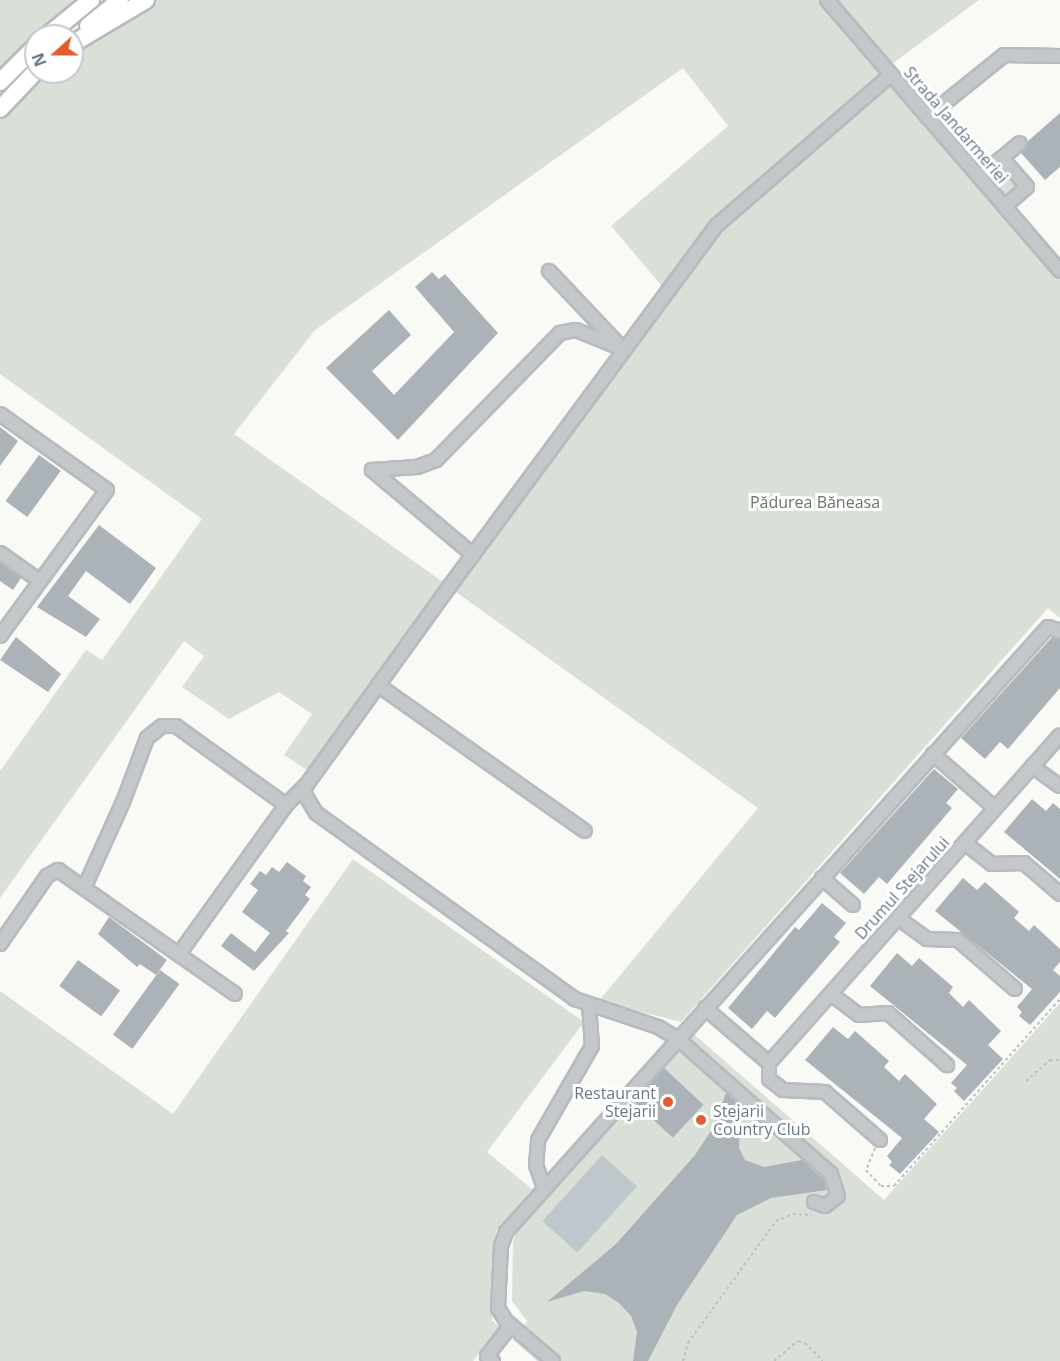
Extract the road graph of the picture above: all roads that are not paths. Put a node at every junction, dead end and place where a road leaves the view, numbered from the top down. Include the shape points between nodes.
1 (73, 0) edge
2 (91, 0) edge
3 (146, 0) edge
4 (827, 0) edge
5 (119, 1) edge
6 (55, 24) edge
7 (61, 24) edge
8 (84, 32) edge
9 (84, 35) edge
10 (1060, 56) edge
11 (24, 58) edge
12 (891, 75) junction
13 (0, 82) edge
14 (24, 84) edge
15 (0, 109) edge
16 (927, 117) junction
17 (1020, 142) dead end
18 (1002, 158) junction
19 (979, 177) junction
20 (1004, 207) junction
21 (1058, 264) edge
22 (549, 271) dead end
23 (623, 349) junction
24 (0, 414) edge
25 (0, 553) edge
26 (472, 554) junction
27 (40, 581) junction
28 (1060, 631) edge
29 (0, 636) edge
30 (378, 685) junction
31 (1060, 735) edge
32 (933, 754) junction
33 (1032, 766) junction
34 (307, 784) junction
35 (1060, 786) edge
36 (286, 805) junction
37 (995, 808) junction
38 (585, 831) dead end
39 (965, 843) junction
40 (822, 878) junction
41 (85, 886) junction
42 (1060, 894) edge
43 (853, 905) dead end
44 (898, 918) junction
45 (0, 944) edge
46 (179, 954) junction
47 (1015, 989) dead end
48 (235, 993) dead end
49 (831, 994) junction
50 (589, 1005) junction
51 (705, 1008) junction
52 (678, 1039) junction
53 (769, 1064) junction
54 (947, 1065) dead end
55 (880, 1140) road end
56 (544, 1188) junction
57 (814, 1202) dead end
58 (511, 1325) junction
59 (493, 1361) edge
60 (554, 1361) edge

1 - 6 highway
2 - 7 highway
3 - 9 highway
4 - 12 street, Strada Jandarmeriei
5 - 8 highway
10 - 16 street via 1004,55
11 - 13 highway
12 - 16 street, Strada Jandarmeriei
12 - 23 street via 729,213
14 - 15 highway
16 - 19 street, Strada Jandarmeriei
17 - 18 street
18 - 19 street
18 - 20 street via 1027,187
19 - 20 street, Strada Jandarmeriei
20 - 21 street, Strada Jandarmeriei
22 - 23 street
23 - 26 street
23 - 26 street via 576,330 561,333 436,460 417,467 372,470
24 - 27 street via 107,490
25 - 27 street
26 - 30 street
27 - 29 street
28 - 32 street via 1048,627
30 - 34 street
30 - 38 street
31 - 33 street, Drumul Stejarului
32 - 37 street
32 - 40 street
33 - 35 street
33 - 37 street, Drumul Stejarului
34 - 36 street
34 - 50 street via 306,801 316,813
36 - 41 street via 176,726 162,726 147,738
36 - 46 street
37 - 39 street, Drumul Stejarului
39 - 42 street via 992,864 1024,863
39 - 44 street, Drumul Stejarului
40 - 43 street
40 - 51 street
41 - 45 street via 64,872 52,872
41 - 46 street
44 - 47 street via 927,939 958,940
44 - 49 street, Drumul Stejarului
46 - 48 street
49 - 53 street, Drumul Stejarului
49 - 54 street via 860,1015 888,1013
50 - 52 street via 658,1026
50 - 56 street via 592,1046 538,1140 536,1165
51 - 52 street
51 - 53 street
52 - 56 street
52 - 57 street via 831,1174 838,1191 835,1201 825,1206
53 - 55 street via 769,1079 783,1090 825,1092
56 - 58 street via 510,1226 501,1246 498,1308
58 - 59 street via 487,1356
58 - 60 street

